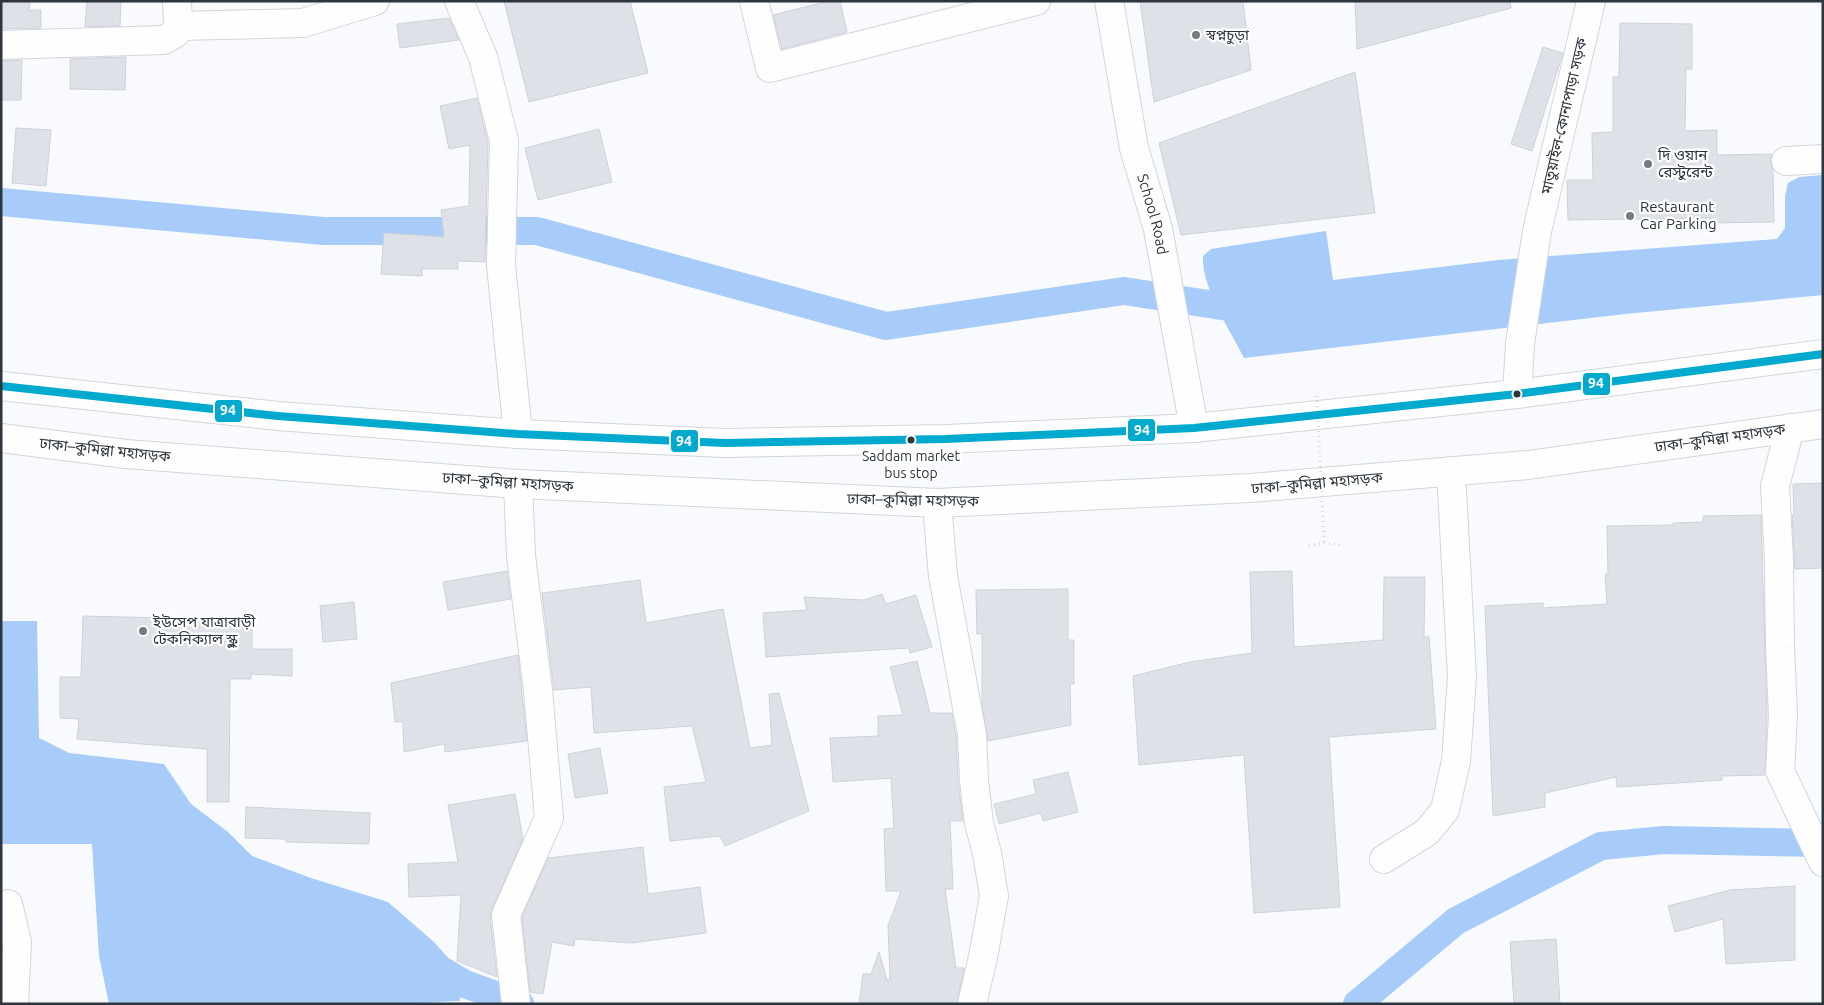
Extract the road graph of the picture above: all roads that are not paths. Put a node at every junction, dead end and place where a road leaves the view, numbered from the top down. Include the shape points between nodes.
1 (375, 1) edge
2 (459, 1) edge
3 (754, 1) edge
4 (1036, 1) edge
5 (1109, 1) edge
6 (1591, 1) edge
7 (177, 13) edge
8 (1, 45) edge
9 (1823, 159) edge
10 (1786, 161) dead end
11 (1823, 354) edge
12 (1, 386) edge
13 (1517, 394) junction
14 (1823, 424) edge
15 (1194, 428) junction
16 (1790, 428) junction
17 (518, 434) junction
18 (1, 438) edge
19 (1451, 471) junction
20 (518, 484) junction
21 (937, 503) junction
22 (1384, 859) dead end
23 (1823, 862) edge
24 (8, 904) dead end
25 (14, 1004) edge
26 (516, 1004) edge
27 (972, 1004) edge

1 - 7 main road via 303,23
2 - 17 main road via 486,67 504,141 501,265
3 - 4 main road via 770,68
5 - 15 main road, School Road via 1134,148 1158,229
6 - 13 main road, মাতুয়াইল-কোনাপাড়া সড়ক via 1536,231 1520,344
7 - 8 main road via 176,33 164,40
9 - 10 main road
11 - 13 main road
12 - 17 main road via 278,416
13 - 15 main road
14 - 16 main road, ঢাকা–কুমিল্লা মহাসড়ক
15 - 17 main road via 946,439 725,443
16 - 19 main road, ঢাকা–কুমিল্লা মহাসড়ক via 1528,465
16 - 23 main road via 1775,486 1783,716 1780,771
18 - 20 main road, ঢাকা–কুমিল্লা মহাসড়ক via 126,454
19 - 21 main road, ঢাকা–কুমিল্লা মহাসড়ক via 1250,488
19 - 22 main road via 1462,676 1456,761 1445,810 1427,832
20 - 21 main road, ঢাকা–কুমিল্লা মহাসড়ক
20 - 26 main road via 521,556 538,690 549,818 506,915
21 - 27 main road via 943,576 972,735 974,780 994,896
24 - 25 main road via 17,942

